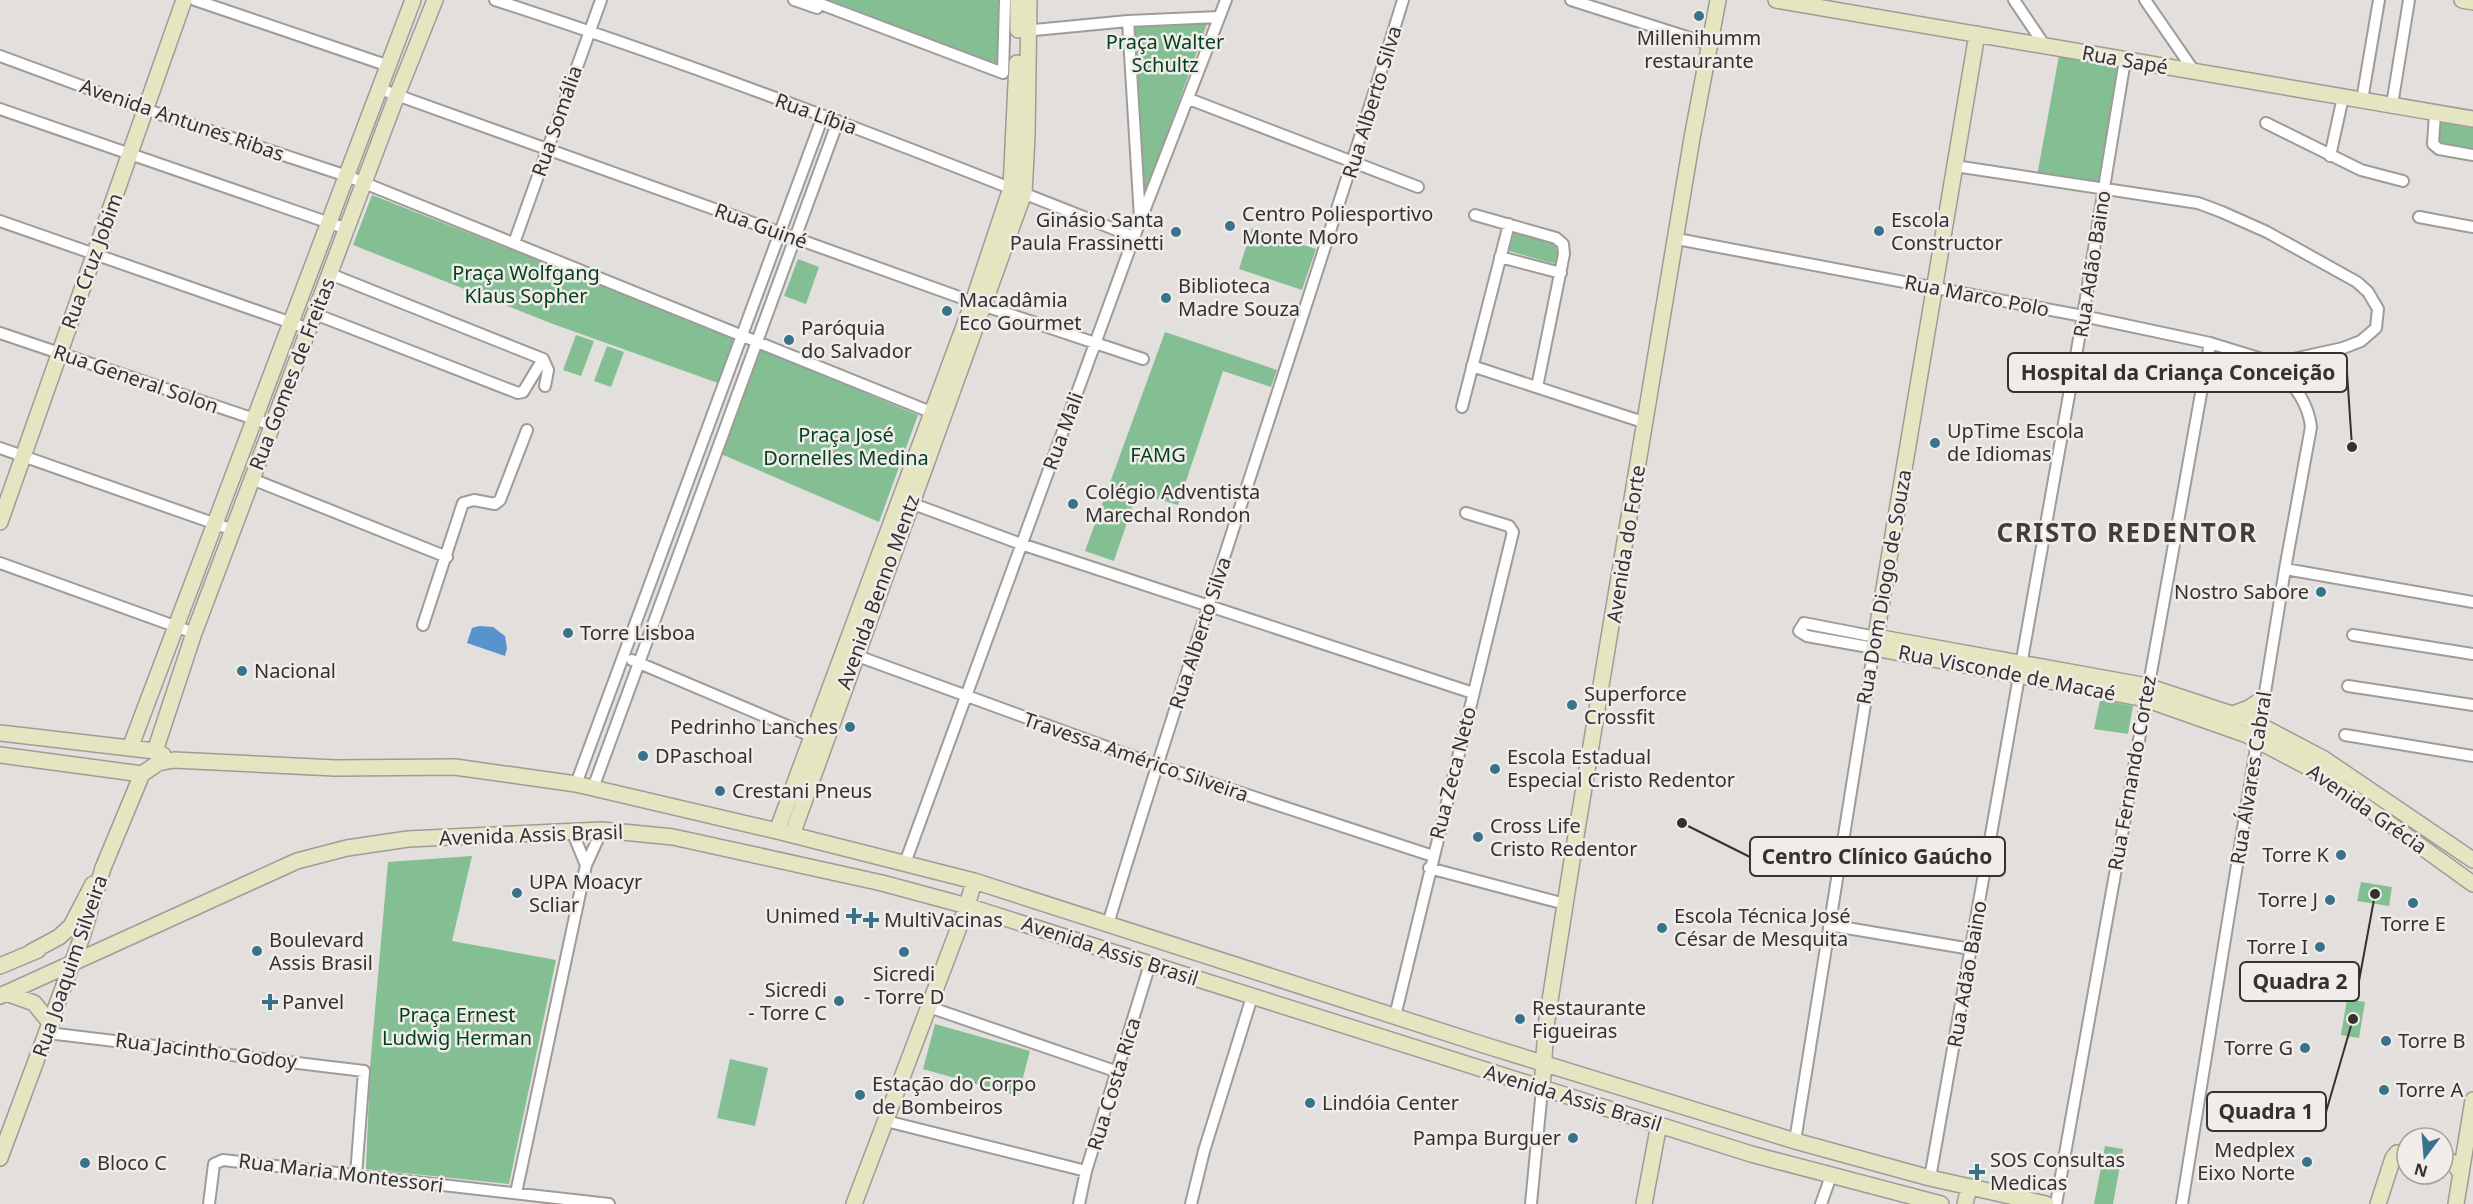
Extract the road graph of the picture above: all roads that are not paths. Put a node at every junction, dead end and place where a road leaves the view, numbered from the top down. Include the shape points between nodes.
1 (184, 0) edge
2 (195, 0) edge
3 (413, 0) edge
4 (435, 0) edge
5 (496, 0) edge
6 (601, 0) edge
7 (794, 0) edge
8 (810, 0) edge
9 (1005, 0) edge
10 (1018, 0) edge
11 (1029, 0) edge
12 (1226, 0) edge
13 (1403, 0) edge
14 (1571, 0) edge
15 (1718, 0) edge
16 (1776, 0) edge
17 (2014, 0) edge
18 (2145, 0) edge
19 (2379, 0) edge
20 (2409, 0) edge
21 (2462, 0) edge
22 (2473, 2) edge
23 (1219, 17) junction
24 (1128, 21) junction
25 (589, 31) junction
26 (1023, 31) junction
27 (1977, 34) junction
28 (1709, 44) junction
29 (2045, 46) junction
30 (0, 56) edge
31 (2125, 60) junction
32 (389, 66) junction
33 (2194, 71) junction
34 (1022, 79) junction
35 (380, 89) junction
36 (397, 95) junction
37 (2343, 97) junction
38 (1189, 99) junction
39 (2362, 100) junction
40 (2392, 105) junction
41 (0, 109) edge
42 (144, 109) junction
43 (2436, 113) junction
44 (823, 116) junction
45 (2473, 119) edge
46 (838, 122) junction
47 (2266, 123) dead end
48 (548, 150) junction
49 (130, 154) junction
50 (2473, 155) edge
51 (2330, 156) junction
52 (1353, 163) junction
53 (1955, 166) junction
54 (347, 176) junction
55 (2403, 181) dead end
56 (365, 184) junction
57 (1418, 186) dead end
58 (2104, 189) junction
59 (1017, 191) junction
60 (1475, 215) dead end
61 (2419, 217) dead end
62 (0, 220) edge
63 (1140, 221) junction
64 (330, 224) junction
65 (1509, 224) junction
66 (2473, 227) edge
67 (347, 229) junction
68 (781, 234) junction
69 (1134, 237) junction
70 (796, 239) junction
71 (1677, 239) junction
72 (514, 243) junction
73 (94, 254) junction
74 (1500, 257) junction
75 (1561, 273) junction
76 (330, 274) junction
77 (1935, 288) junction
78 (978, 304) junction
79 (315, 314) junction
80 (2084, 316) junction
81 (291, 322) junction
82 (309, 329) junction
83 (0, 333) edge
84 (743, 334) junction
85 (758, 340) junction
86 (1096, 343) junction
87 (2210, 343) junction
88 (59, 352) junction
89 (543, 359) junction
90 (1143, 359) dead end
91 (2275, 363) junction
92 (1472, 366) junction
93 (545, 386) dead end
94 (1538, 387) junction
95 (1462, 407) dead end
96 (937, 415) junction
97 (254, 419) junction
98 (1646, 423) junction
99 (272, 425) junction
100 (527, 430) dead end
101 (0, 448) edge
102 (23, 456) junction
103 (252, 478) junction
104 (683, 497) junction
105 (905, 501) junction
106 (698, 503) junction
107 (1466, 513) dead end
108 (0, 522) edge
109 (215, 523) junction
110 (233, 530) junction
111 (1021, 544) junction
112 (447, 557) junction
113 (0, 563) edge
114 (2285, 569) junction
115 (2473, 602) edge
116 (1209, 606) junction
117 (423, 625) dead end
118 (176, 626) junction
119 (194, 633) junction
120 (2353, 635) dead end
121 (1875, 642) junction
122 (849, 653) junction
123 (2473, 654) edge
124 (623, 657) junction
125 (638, 663) junction
126 (2021, 670) junction
127 (2348, 686) dead end
128 (2146, 692) junction
129 (1473, 693) junction
130 (965, 698) junction
131 (2264, 698) junction
132 (147, 704) junction
133 (2473, 705) edge
134 (168, 712) junction
135 (2233, 714) junction
136 (599, 721) junction
137 (614, 726) junction
138 (0, 733) edge
139 (2259, 733) junction
140 (2345, 735) dead end
141 (818, 738) junction
142 (130, 748) junction
143 (156, 751) junction
144 (0, 755) edge
145 (2473, 756) edge
146 (174, 760) junction
147 (1156, 765) junction
148 (142, 774) junction
149 (576, 784) junction
150 (593, 788) junction
151 (602, 830) junction
152 (572, 831) junction
153 (777, 831) junction
154 (792, 835) junction
155 (1433, 856) junction
156 (2473, 860) edge
157 (905, 863) junction
158 (586, 865) junction
159 (103, 868) junction
160 (1430, 868) junction
161 (2456, 872) junction
162 (2473, 876) edge
163 (974, 881) junction
164 (2473, 884) edge
165 (1565, 904) junction
166 (967, 906) junction
167 (1108, 924) junction
168 (1829, 925) junction
169 (84, 934) junction
170 (1971, 949) junction
171 (31, 952) junction
172 (1150, 964) junction
173 (70, 965) junction
174 (0, 966) edge
175 (3, 994) edge
176 (1252, 997) junction
177 (929, 1007) junction
178 (1395, 1016) junction
179 (50, 1028) junction
180 (1542, 1062) junction
181 (1118, 1072) junction
182 (1542, 1089) junction
183 (2473, 1100) edge
184 (886, 1121) junction
185 (1659, 1124) junction
186 (1795, 1141) junction
187 (2465, 1147) junction
188 (2455, 1153) edge
189 (2395, 1156) edge
190 (0, 1158) edge
191 (2455, 1168) edge
192 (1086, 1171) junction
193 (2461, 1174) junction
194 (356, 1175) junction
195 (1830, 1176) junction
196 (1930, 1178) junction
197 (1969, 1187) junction
198 (516, 1193) junction
199 (209, 1204) edge
200 (609, 1204) edge
201 (854, 1204) edge
202 (1079, 1204) edge
203 (1191, 1204) edge
204 (1531, 1204) edge
205 (1644, 1204) edge
206 (1821, 1204) edge
207 (1941, 1204) edge
208 (1965, 1204) edge
209 (2046, 1204) edge
210 (2056, 1204) edge
211 (2182, 1204) edge
212 (2378, 1204) edge
213 (2456, 1204) edge

1 - 42 street, Rua Cruz Jobim
2 - 32 street
3 - 32 street, Rua Gomes de Freitas
4 - 36 street, Rua Gomes de Freitas
5 - 25 street, Rua Líbia
6 - 25 street, Rua Somália
7 - 34 street
8 - 9 street via 1003,74
10 - 26 street, Avenida Benno Mentz
11 - 26 street, Avenida Benno Mentz
12 - 23 street, Rua Mali
13 - 52 street, Rua Alberto Silva
14 - 28 street
15 - 28 street, Avenida do Forte
16 - 27 street, Rua Sapé
17 - 29 street
18 - 33 street
19 - 39 street
20 - 40 street
21 - 22 street
23 - 24 street
23 - 38 street, Rua Mali
24 - 26 street
24 - 63 street
25 - 44 street, Rua Líbia
25 - 48 street, Rua Somália
26 - 34 street, Avenida Benno Mentz
27 - 29 street, Rua Sapé
27 - 53 street, Rua Dom Diogo de Souza
28 - 71 street, Avenida do Forte
29 - 31 street, Rua Sapé
30 - 42 street, Avenida Antunes Ribas
31 - 33 street, Rua Sapé
31 - 58 street, Rua Adão Baino
32 - 35 street, Rua Gomes de Freitas
33 - 37 street, Rua Sapé
34 - 59 street, Avenida Benno Mentz
35 - 36 street, Rua Guiné
35 - 54 street, Rua Gomes de Freitas
36 - 48 street, Rua Guiné
36 - 56 street, Rua Gomes de Freitas
37 - 39 street, Rua Sapé
37 - 51 street
38 - 52 street
38 - 63 street, Rua Mali
39 - 40 street, Rua Sapé
40 - 43 street, Rua Sapé
41 - 49 street
42 - 49 street, Rua Cruz Jobim
42 - 54 street, Avenida Antunes Ribas
43 - 45 street, Rua Sapé
43 - 50 street via 2433,144 2439,149
44 - 46 street, Rua Líbia
44 - 68 street
46 - 59 street, Rua Líbia
46 - 70 street
47 - 51 street
48 - 68 street, Rua Guiné
48 - 72 street, Rua Somália
49 - 64 street
49 - 73 street, Rua Cruz Jobim
51 - 55 street via 2370,174
52 - 57 street
52 - 116 street, Rua Alberto Silva
53 - 58 street
53 - 77 street, Rua Dom Diogo de Souza
54 - 56 street, Avenida Antunes Ribas
54 - 64 street, Rua Gomes de Freitas
56 - 67 street, Rua Gomes de Freitas
56 - 72 street, Avenida Antunes Ribas
58 - 80 street, Rua Adão Baino
58 - 91 street via 2198,203 2222,212 2338,269 2375,301 2376,328 2361,341
59 - 69 street, Rua Líbia
59 - 78 street, Avenida Benno Mentz
60 - 65 street
61 - 66 street
62 - 73 street
63 - 69 street, Rua Mali
64 - 67 street
64 - 81 street, Rua Gomes de Freitas
65 - 74 street
65 - 75 street via 1556,238 1563,244
67 - 76 street, Rua Gomes de Freitas
68 - 70 street, Rua Guiné
68 - 84 street
69 - 86 street, Rua Mali
70 - 78 street, Rua Guiné
70 - 85 street
71 - 77 street, Rua Marco Polo
71 - 98 street, Avenida do Forte
72 - 84 street, Avenida Antunes Ribas
73 - 81 street
73 - 88 street, Rua Cruz Jobim
74 - 75 street
74 - 92 street
75 - 94 street
76 - 79 street, Rua Gomes de Freitas
76 - 89 street
77 - 80 street, Rua Marco Polo
77 - 121 street, Rua Dom Diogo de Souza
78 - 86 street, Rua Guiné
78 - 96 street, Avenida Benno Mentz
79 - 82 street, Rua Gomes de Freitas
79 - 89 street via 518,393 530,384
80 - 87 street, Rua Marco Polo
80 - 126 street, Rua Adão Baino
81 - 82 street
81 - 97 street, Rua Gomes de Freitas
82 - 99 street, Rua Gomes de Freitas
83 - 88 street, Rua General Solon
84 - 85 street, Avenida Antunes Ribas
84 - 104 street
85 - 96 street, Avenida Antunes Ribas
85 - 106 street
86 - 90 street, Rua Guiné
86 - 111 street, Rua Mali
87 - 91 street, Rua Marco Polo
87 - 128 street, Rua Fernando Cortez
88 - 97 street, Rua General Solon
88 - 102 street, Rua Cruz Jobim
89 - 93 street via 548,370
91 - 114 street, Rua Álvares Cabral via 2299,392 2311,427
92 - 94 street
92 - 95 street
94 - 98 street
96 - 105 street, Avenida Benno Mentz
97 - 99 street, Rua General Solon
97 - 109 street, Rua Gomes de Freitas
98 - 165 street, Avenida do Forte
99 - 103 street, Rua Gomes de Freitas
100 - 112 street via 500,500 495,504 474,500 463,503
101 - 102 street
102 - 108 street, Rua Cruz Jobim
102 - 109 street
103 - 110 street, Rua Gomes de Freitas
103 - 112 street
104 - 106 street
104 - 124 street
105 - 111 street
105 - 122 street, Avenida Benno Mentz
106 - 125 street
107 - 129 street, Rua Zeca Neto via 1513,530
109 - 110 street
109 - 118 street, Rua Gomes de Freitas
110 - 119 street, Rua Gomes de Freitas
111 - 116 street
111 - 130 street, Rua Mali
112 - 117 street
113 - 118 street
114 - 115 street
114 - 131 street, Rua Álvares Cabral
116 - 129 street
116 - 147 street, Rua Alberto Silva
118 - 119 street
118 - 132 street, Rua Gomes de Freitas
119 - 134 street, Rua Gomes de Freitas
120 - 123 street
121 - 121 street, Rua Visconde de Macaé via 1803,623 1800,626 1800,633
121 - 126 street, Rua Visconde de Macaé
121 - 168 street, Rua Dom Diogo de Souza
122 - 130 street, Travessa Américo Silveira
122 - 141 street, Avenida Benno Mentz
124 - 125 street
124 - 136 street
125 - 137 street
125 - 141 street
126 - 128 street, Rua Visconde de Macaé
126 - 170 street, Rua Adão Baino
127 - 133 street
128 - 135 street, Rua Visconde de Macaé
128 - 139 street, Rua Visconde de Macaé
128 - 210 street, Rua Fernando Cortez
129 - 155 street, Rua Zeca Neto
130 - 147 street, Travessa Américo Silveira
130 - 157 street, Rua Mali
131 - 135 street
131 - 139 street, Rua Álvares Cabral
132 - 134 street
132 - 142 street, Rua Gomes de Freitas
134 - 143 street, Rua Gomes de Freitas
135 - 139 street, Rua Visconde de Macaé
136 - 137 street
136 - 149 street
137 - 150 street
138 - 142 street
139 - 156 street, Avenida Grécia via 2324,759
139 - 161 street, Avenida Grécia
139 - 211 street, Rua Álvares Cabral
140 - 145 street
141 - 153 street, Avenida Benno Mentz
141 - 154 street, Avenida Benno Mentz
142 - 143 street
143 - 146 street
144 - 148 street
146 - 148 street, Avenida Assis Brasil via 158,763
146 - 149 street, Avenida Assis Brasil via 335,768 455,767
147 - 155 street, Travessa Américo Silveira
147 - 167 street, Rua Alberto Silva
148 - 159 street, Rua Joaquim Silveira
149 - 150 street, Avenida Assis Brasil
150 - 153 street, Avenida Assis Brasil
151 - 152 street, Avenida Assis Brasil
151 - 158 street
151 - 166 street, Avenida Assis Brasil via 673,837 870,880
152 - 158 street
152 - 173 street, Avenida Assis Brasil via 408,839 307,858
153 - 154 street, Avenida Assis Brasil
154 - 157 street, Avenida Assis Brasil
155 - 160 street, Rua Zeca Neto
157 - 163 street, Avenida Assis Brasil
158 - 198 street
159 - 169 street, Rua Joaquim Silveira
159 - 171 street via 71,926
160 - 165 street
160 - 178 street, Rua Zeca Neto
161 - 162 street
161 - 164 street, Avenida Grécia
163 - 166 street
163 - 167 street, Avenida Assis Brasil
165 - 180 street, Avenida do Forte
166 - 172 street, Avenida Assis Brasil
166 - 177 street
167 - 178 street, Avenida Assis Brasil
168 - 170 street
168 - 186 street, Rua Dom Diogo de Souza
169 - 171 street
169 - 173 street, Rua Joaquim Silveira
170 - 196 street, Rua Adão Baino
171 - 174 street
172 - 176 street, Avenida Assis Brasil
172 - 181 street, Rua Costa Rica
173 - 175 street, Avenida Assis Brasil
173 - 179 street, Rua Joaquim Silveira
175 - 179 street via 34,1003
176 - 182 street, Avenida Assis Brasil
176 - 203 street
177 - 181 street
177 - 184 street
178 - 180 street, Avenida Assis Brasil
179 - 190 street, Rua Joaquim Silveira
179 - 194 street, Rua Jacintho Godoy via 364,1071
180 - 182 street, Avenida do Forte
180 - 186 street, Avenida Assis Brasil
181 - 192 street, Rua Costa Rica
182 - 185 street, Avenida Assis Brasil
182 - 204 street
183 - 187 street
184 - 192 street
184 - 201 street
185 - 195 street, Avenida Assis Brasil
185 - 205 street
186 - 196 street, Avenida Assis Brasil
187 - 188 street
187 - 193 street
189 - 212 street
191 - 193 street
192 - 202 street, Rua Costa Rica
193 - 213 street
194 - 198 street, Rua Maria Montessori
194 - 199 street, Rua Maria Montessori via 216,1161
195 - 206 street
195 - 207 street, Avenida Assis Brasil
196 - 197 street, Avenida Assis Brasil
197 - 208 street
197 - 209 street, Avenida Assis Brasil
198 - 200 street, Rua Maria Montessori

